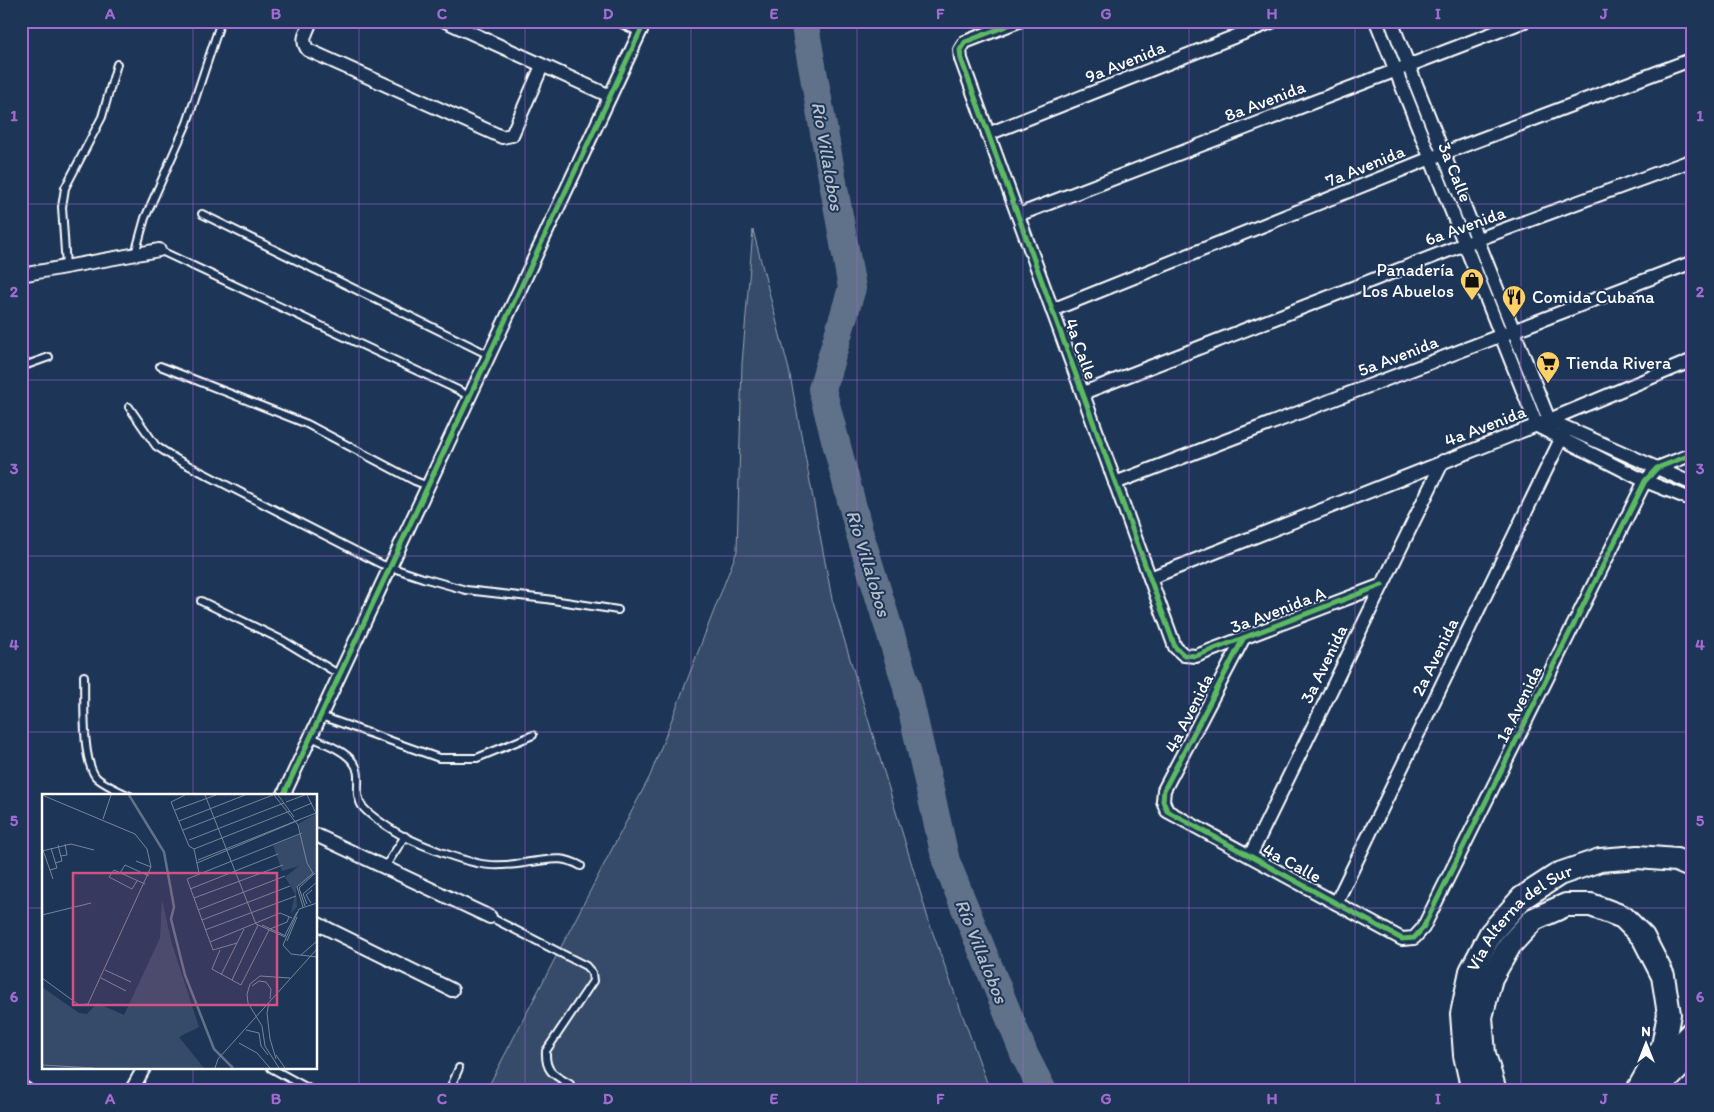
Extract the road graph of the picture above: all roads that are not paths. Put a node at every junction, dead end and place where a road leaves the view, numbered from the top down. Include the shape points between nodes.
1 (221, 21) edge
2 (312, 21) edge
3 (445, 21) edge
4 (622, 21) edge
5 (1019, 21) edge
6 (1274, 21) edge
7 (1376, 21) edge
8 (1391, 21) edge
9 (1525, 21) edge
10 (642, 26) edge
11 (1693, 59) edge
12 (116, 64) dead end
13 (1408, 65) junction
14 (542, 66) junction
15 (1396, 70) junction
16 (610, 96) junction
17 (988, 134) junction
18 (1443, 154) junction
19 (1431, 158) junction
20 (1693, 160) edge
21 (202, 214) dead end
22 (1018, 215) junction
23 (1478, 240) junction
24 (1465, 244) junction
25 (158, 250) joint
26 (135, 254) junction
27 (1693, 262) edge
28 (66, 267) junction
29 (21, 275) edge
30 (1052, 310) junction
31 (1514, 331) junction
32 (1501, 335) junction
33 (489, 355) junction
34 (49, 357) dead end
35 (1693, 360) edge
36 (160, 366) dead end
37 (21, 367) edge
38 (1083, 394) junction
39 (470, 396) junction
40 (129, 407) dead end
41 (1549, 420) junction
42 (1537, 425) junction
43 (1564, 434) junction
44 (1693, 454) edge
45 (1443, 461) junction
46 (1657, 468) junction
47 (1645, 480) junction
48 (1115, 483) junction
49 (1693, 484) edge
50 (428, 486) junction
51 (1693, 500) edge
52 (390, 567) junction
53 (1150, 578) junction
54 (1382, 585) junction
55 (201, 601) dead end
56 (618, 610) dead end
57 (1243, 639) junction
58 (1184, 655) joint
59 (340, 675) junction
60 (84, 676) dead end
61 (321, 716) junction
62 (533, 735) dead end
63 (311, 737) junction
64 (126, 794) edge
65 (284, 794) edge
66 (1163, 801) joint
67 (318, 836) edge
68 (405, 836) junction
69 (1250, 856) junction
70 (581, 866) dead end
71 (385, 867) junction
72 (1693, 867) edge
73 (1336, 903) junction
74 (490, 917) joint
75 (318, 924) edge
76 (1414, 938) joint
77 (452, 990) dead end
78 (1693, 1031) edge
79 (1693, 1053) edge
80 (459, 1068) dead end
81 (143, 1070) edge
82 (275, 1070) edge
83 (570, 1084) dead end
84 (21, 1086) edge
85 (1644, 1090) edge
86 (28, 1091) edge
87 (131, 1091) edge
88 (313, 1091) edge
89 (449, 1091) edge
90 (1473, 1091) edge
91 (1495, 1091) edge

1 - 26 lane via 187,123 145,218
2 - 14 street via 303,38 308,50 502,137 512,135
3 - 14 street
4 - 10 street
5 - 17 street, 4a Calle via 965,42 960,50
6 - 17 street, 9a Avenida
7 - 15 street, 3a Calle
8 - 13 street, 3a Calle
9 - 13 street, 8a Avenida
10 - 16 street
11 - 18 street, 7a Avenida
12 - 28 lane via 102,117 64,188
13 - 15 street, 8a Avenida
13 - 18 street, 3a Calle
14 - 16 street
15 - 19 street, 3a Calle
15 - 22 street, 8a Avenida
16 - 33 street
17 - 22 street, 4a Calle
18 - 19 street, 7a Avenida
18 - 23 street, 3a Calle
19 - 24 street, 3a Calle
19 - 30 street, 7a Avenida
20 - 23 street, 6a Avenida
21 - 33 lane
22 - 30 street, 4a Calle
23 - 24 street, 6a Avenida
23 - 31 street, 3a Calle
24 - 32 street, 3a Calle
24 - 38 street, 6a Avenida
25 - 26 street
25 - 39 lane
26 - 28 street
27 - 31 street, 5a Avenida
28 - 29 street
30 - 38 street, 4a Calle
31 - 32 street, 5a Avenida
31 - 41 street, 3a Calle
32 - 42 street, 3a Calle
32 - 48 street, 5a Avenida
33 - 39 street
34 - 37 lane
35 - 41 street, 4a Avenida
36 - 50 lane via 307,424
38 - 48 street, 4a Calle
39 - 50 street
40 - 52 lane via 156,446
41 - 42 street, 4a Avenida
41 - 43 street
42 - 43 street
42 - 45 street, 4a Avenida
43 - 46 street
43 - 47 street
43 - 73 street, 2a Avenida
44 - 46 street
45 - 53 street, 4a Avenida
45 - 54 street, 3a Avenida
46 - 47 street, 1a Avenida
46 - 49 street
47 - 51 street
47 - 76 street, 1a Avenida via 1423,928
48 - 53 street, 4a Calle
50 - 52 street
52 - 56 lane via 466,590
52 - 59 street
53 - 58 street, 4a Calle via 1175,646
54 - 57 street, 3a Avenida A
54 - 69 street, 3a Avenida
55 - 59 lane via 284,641
57 - 58 street, 3a Avenida A via 1196,656
57 - 66 street, 4a Avenida via 1164,790
59 - 61 street
60 - 64 lane via 88,760 96,776
61 - 62 lane via 439,758 477,758
61 - 63 street
63 - 65 street
63 - 68 lane via 353,762 362,806
66 - 69 street, 4a Calle via 1167,811
67 - 71 street
68 - 70 lane via 477,864 514,864 552,858
68 - 71 lane
69 - 73 street, 4a Calle
71 - 74 street
72 - 90 highway, Vía Alterna del Sur via 1676,860 1638,857 1600,860 1559,874 1522,898 1491,933 1471,970 1462,1014 1465,1055
73 - 76 street, 4a Calle via 1402,939
74 - 83 lane via 586,966 592,973 593,981 546,1052 546,1062 552,1073
75 - 77 street
78 - 85 highway
79 - 85 highway
80 - 89 lane
81 - 87 street
82 - 88 lane
84 - 86 street
85 - 91 highway, Vía Alterna del Sur via 1663,1046 1668,1014 1663,976 1643,937 1623,917 1591,905 1566,905 1534,920 1510,945 1491,978 1482,1017 1484,1054

